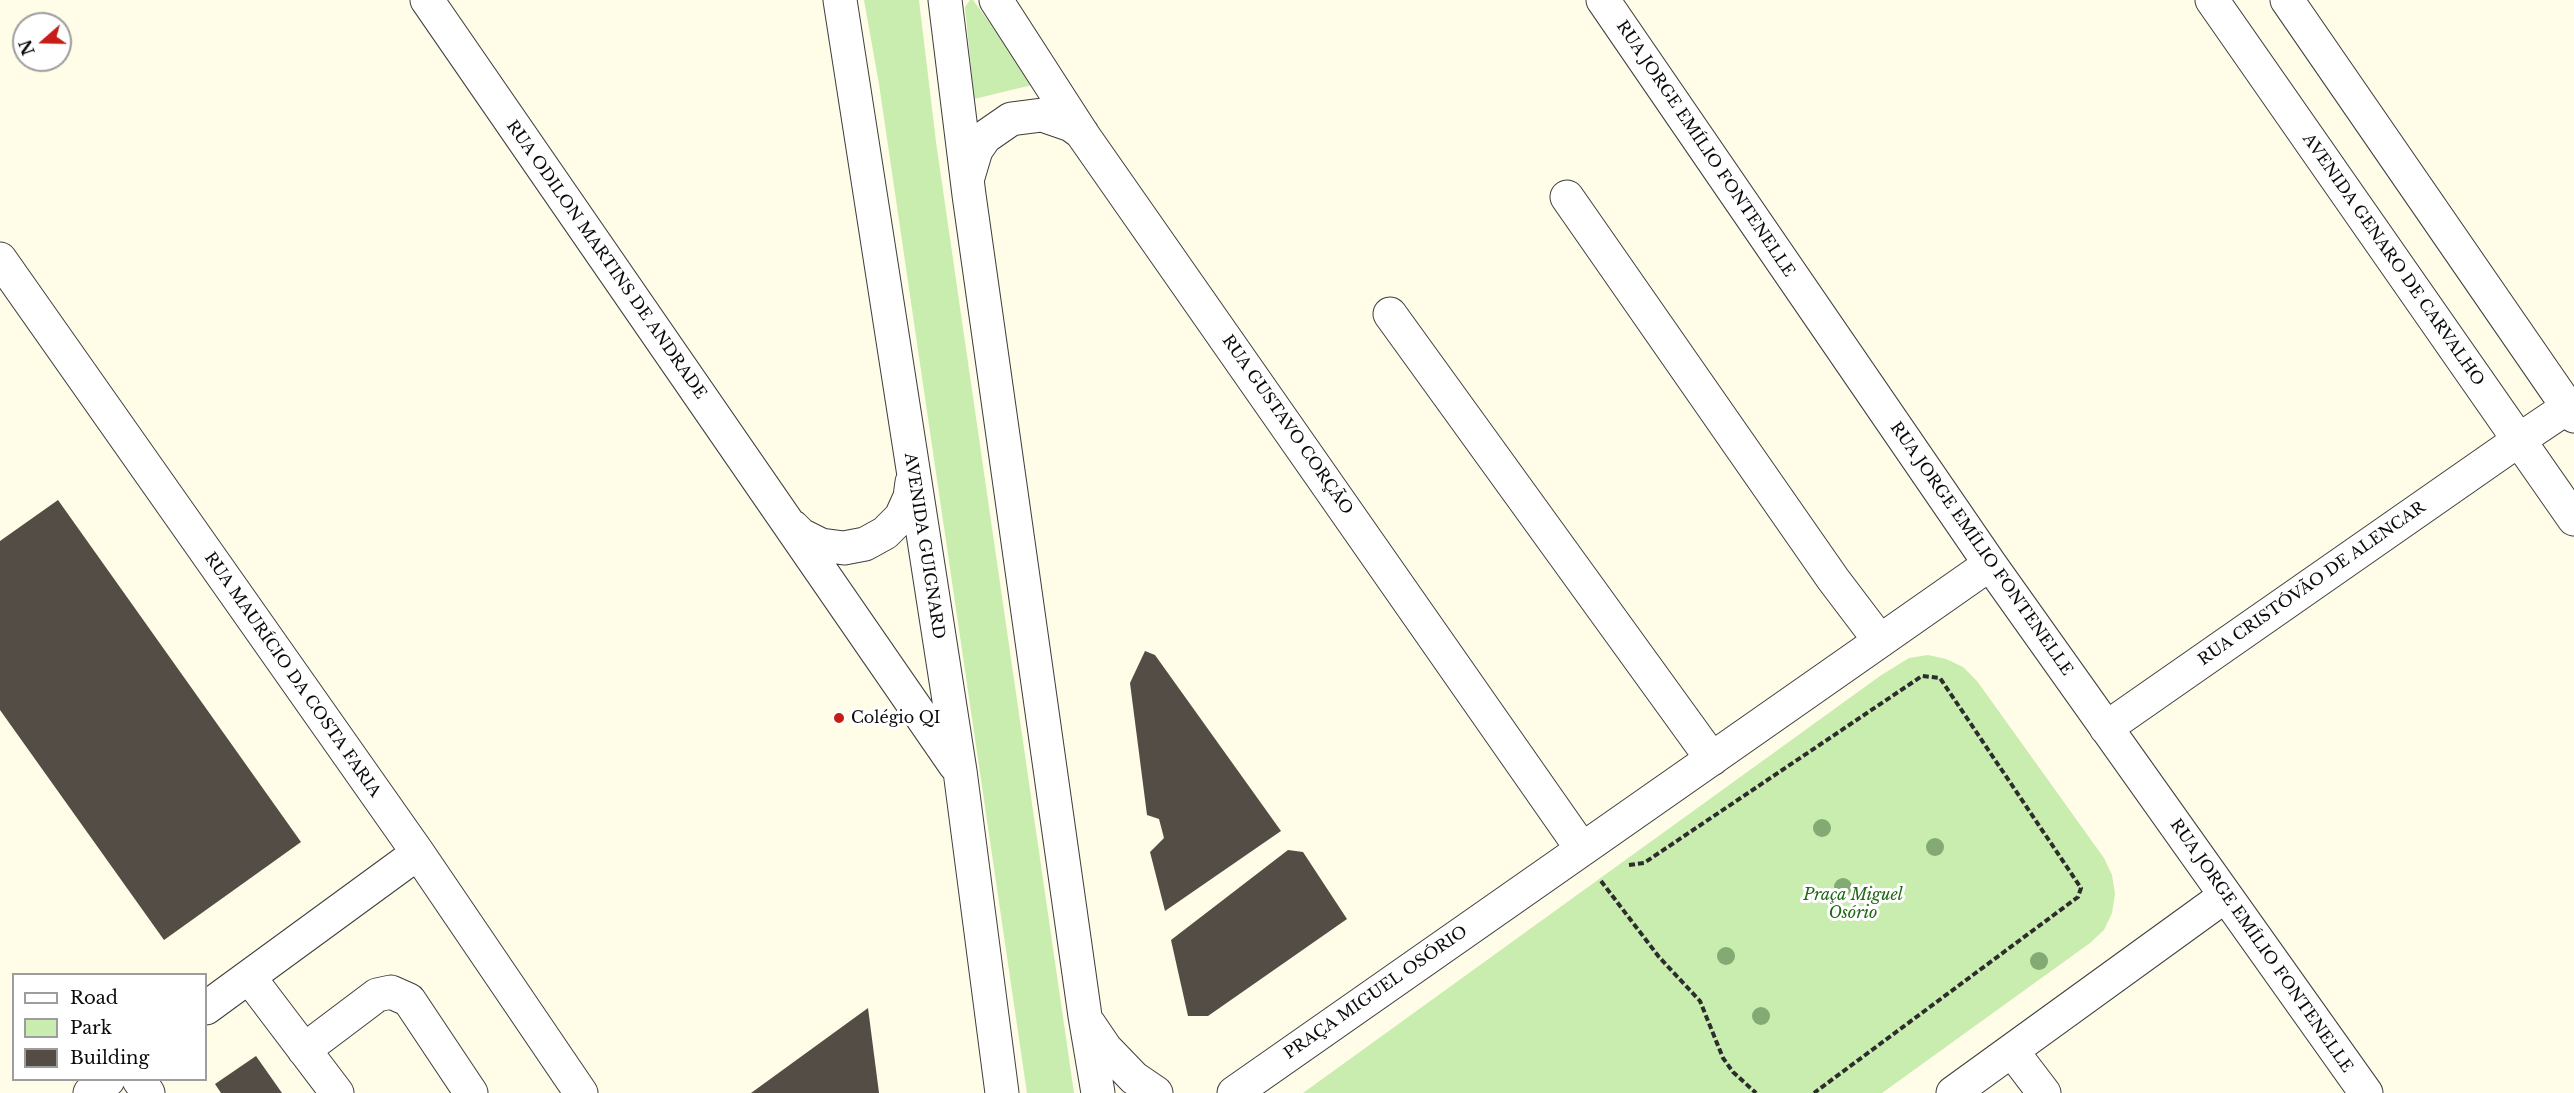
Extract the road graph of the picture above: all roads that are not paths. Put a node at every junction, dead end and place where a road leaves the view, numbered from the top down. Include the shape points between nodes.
1 (427, 0) edge
2 (840, 0) edge
3 (945, 0) edge
4 (996, 0) edge
5 (1603, 0) edge
6 (2212, 0) edge
7 (2287, 0) edge
8 (1083, 135) junction
9 (969, 195) junction
10 (1567, 196) dead end
11 (0, 259) edge
12 (1390, 314) dead end
13 (2572, 411) edge
14 (2518, 440) junction
15 (913, 475) junction
16 (785, 519) junction
17 (2574, 519) edge
18 (1990, 564) junction
19 (1880, 641) junction
20 (2106, 728) junction
21 (1712, 759) junction
22 (960, 771) junction
23 (418, 853) junction
24 (1586, 859) junction
25 (2225, 896) junction
26 (249, 977) junction
27 (207, 1007) edge
28 (1085, 1016) junction
29 (304, 1050) junction
30 (2012, 1051) junction
31 (107, 1081) edge
32 (90, 1093) edge
33 (338, 1093) edge
34 (471, 1093) edge
35 (581, 1093) edge
36 (1002, 1093) edge
37 (1098, 1093) edge
38 (1156, 1093) edge
39 (1234, 1093) edge
40 (1953, 1093) edge
41 (2044, 1093) edge
42 (2366, 1093) edge

1 - 16 street, RUA ODILON MARTINS DE ANDRADE
2 - 15 street, AVENIDA GUIGNARD
3 - 9 street
4 - 8 street, RUA GUSTAVO CORÇÃO
5 - 18 street, RUA JORGE EMÍLIO FONTENELLE
6 - 14 street, AVENIDA GENARO DE CARVALHO
7 - 13 street
8 - 9 street via 1071,125 1042,115 1011,119 985,137 976,150 967,179
8 - 24 street, RUA GUSTAVO CORÇÃO
9 - 28 street
10 - 19 street
11 - 23 street, RUA MAURÍCIO DA COSTA FARIA
12 - 21 street
13 - 14 street, RUA CRISTÓVÃO DE ALENCAR
14 - 17 street, AVENIDA GENARO DE CARVALHO
14 - 20 street, RUA CRISTÓVÃO DE ALENCAR
15 - 16 street, RUA ODILON MARTINS DE ANDRADE via 910,497 901,517 885,533 865,544 844,548 821,545 801,535
15 - 22 street, AVENIDA GUIGNARD
16 - 22 street, RUA ODILON MARTINS DE ANDRADE
18 - 19 street, PRAÇA MIGUEL OSÓRIO
18 - 20 street, RUA JORGE EMÍLIO FONTENELLE
19 - 21 street, PRAÇA MIGUEL OSÓRIO
20 - 25 street, RUA JORGE EMÍLIO FONTENELLE
21 - 24 street, PRAÇA MIGUEL OSÓRIO
22 - 36 street, AVENIDA GUIGNARD
23 - 26 street
23 - 35 street, RUA MAURÍCIO DA COSTA FARIA
24 - 39 street, PRAÇA MIGUEL OSÓRIO
25 - 30 street
25 - 42 street, RUA JORGE EMÍLIO FONTENELLE
26 - 27 street
26 - 29 street
28 - 37 street
28 - 38 street via 1106,1049 1134,1078
29 - 33 street
29 - 34 street via 377,995 391,992 409,1000
30 - 40 street
30 - 41 street
31 - 32 street

